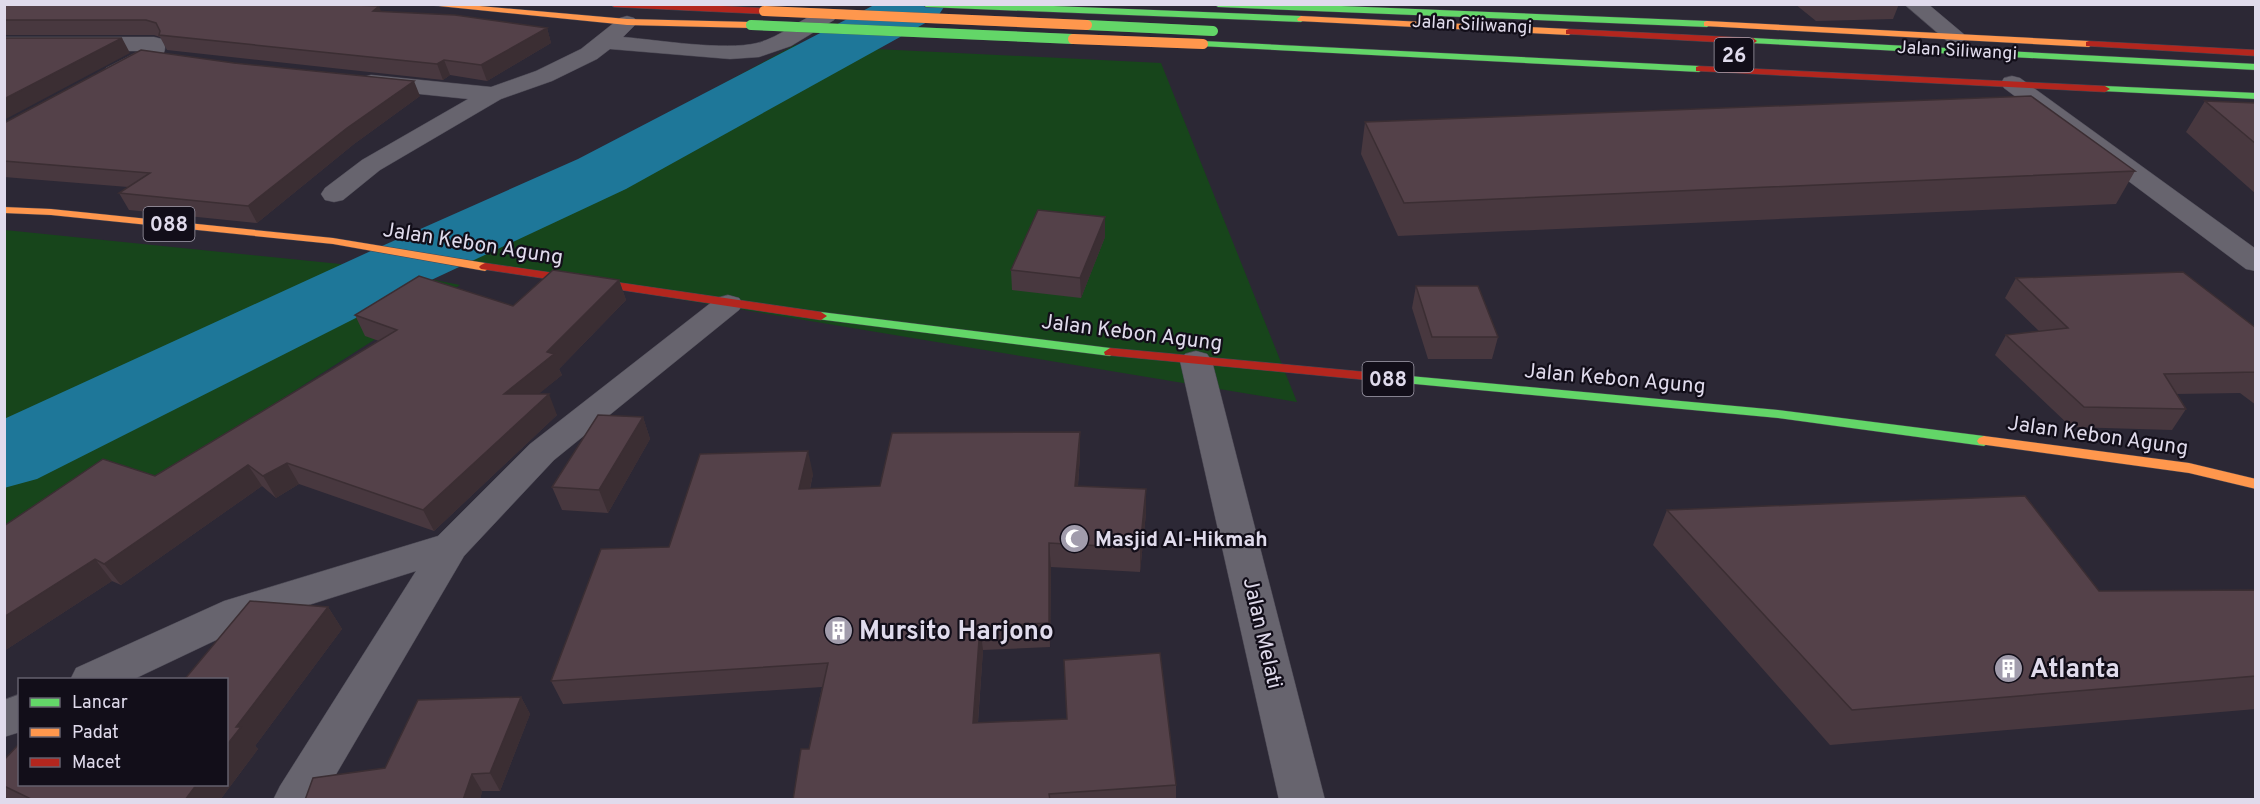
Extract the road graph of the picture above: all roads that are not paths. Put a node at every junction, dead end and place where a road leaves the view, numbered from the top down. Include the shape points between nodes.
1 (423, 4) edge
2 (847, 4) edge
3 (926, 4) edge
4 (1914, 4) edge
5 (1217, 10) edge
6 (1371, 10) junction
7 (1394, 11) junction
8 (620, 13) edge
9 (1303, 19) junction
10 (1451, 26) junction
11 (1260, 33) dead end
12 (1955, 36) junction
13 (605, 42) junction
14 (4, 44) edge
15 (2256, 53) edge
16 (146, 56) junction
17 (178, 60) edge
18 (2256, 67) edge
19 (1959, 68) dead end
20 (355, 80) edge
21 (2012, 83) junction
22 (96, 84) edge
23 (2256, 84) edge
24 (493, 94) junction
25 (2256, 96) edge
26 (334, 194) dead end
27 (4, 210) edge
28 (2256, 264) edge
29 (728, 304) junction
30 (1196, 362) junction
31 (2256, 483) edge
32 (451, 546) junction
33 (95, 678) edge
34 (18, 713) edge
35 (4, 719) edge
36 (296, 800) edge
37 (1302, 800) edge

1 - 8 main road
2 - 13 street via 783,41 759,50 730,52
3 - 5 main road, Jalan Siliwangi / 26
4 - 12 street
5 - 6 main road, 26
5 - 9 main road, Jalan Siliwangi / 26
6 - 7 main road, 26
6 - 9 main road, 26
7 - 10 main road, 26
7 - 12 main road
8 - 11 main road, bridge via 764,11
8 - 13 street
8 - 21 main road, bridge via 752,25 1203,44 1366,44
9 - 10 main road, Jalan Siliwangi / 26
10 - 18 main road, Jalan Siliwangi / 26
12 - 15 main road
13 - 24 street via 544,76
14 - 16 street via 154,44 154,51
16 - 17 street
16 - 22 street
19 - 23 main road, Jalan Siliwangi
20 - 24 street
21 - 25 main road
21 - 28 street
24 - 26 street via 371,165
27 - 29 main road, Jalan Kebon Agung / 088 via 333,241
29 - 30 main road, Jalan Kebon Agung / 088
29 - 32 street via 542,452
30 - 31 main road, Jalan Kebon Agung / 088 via 1778,414 2189,468
30 - 37 street, Jalan Melati
32 - 33 street via 238,612
32 - 36 street
34 - 35 street

